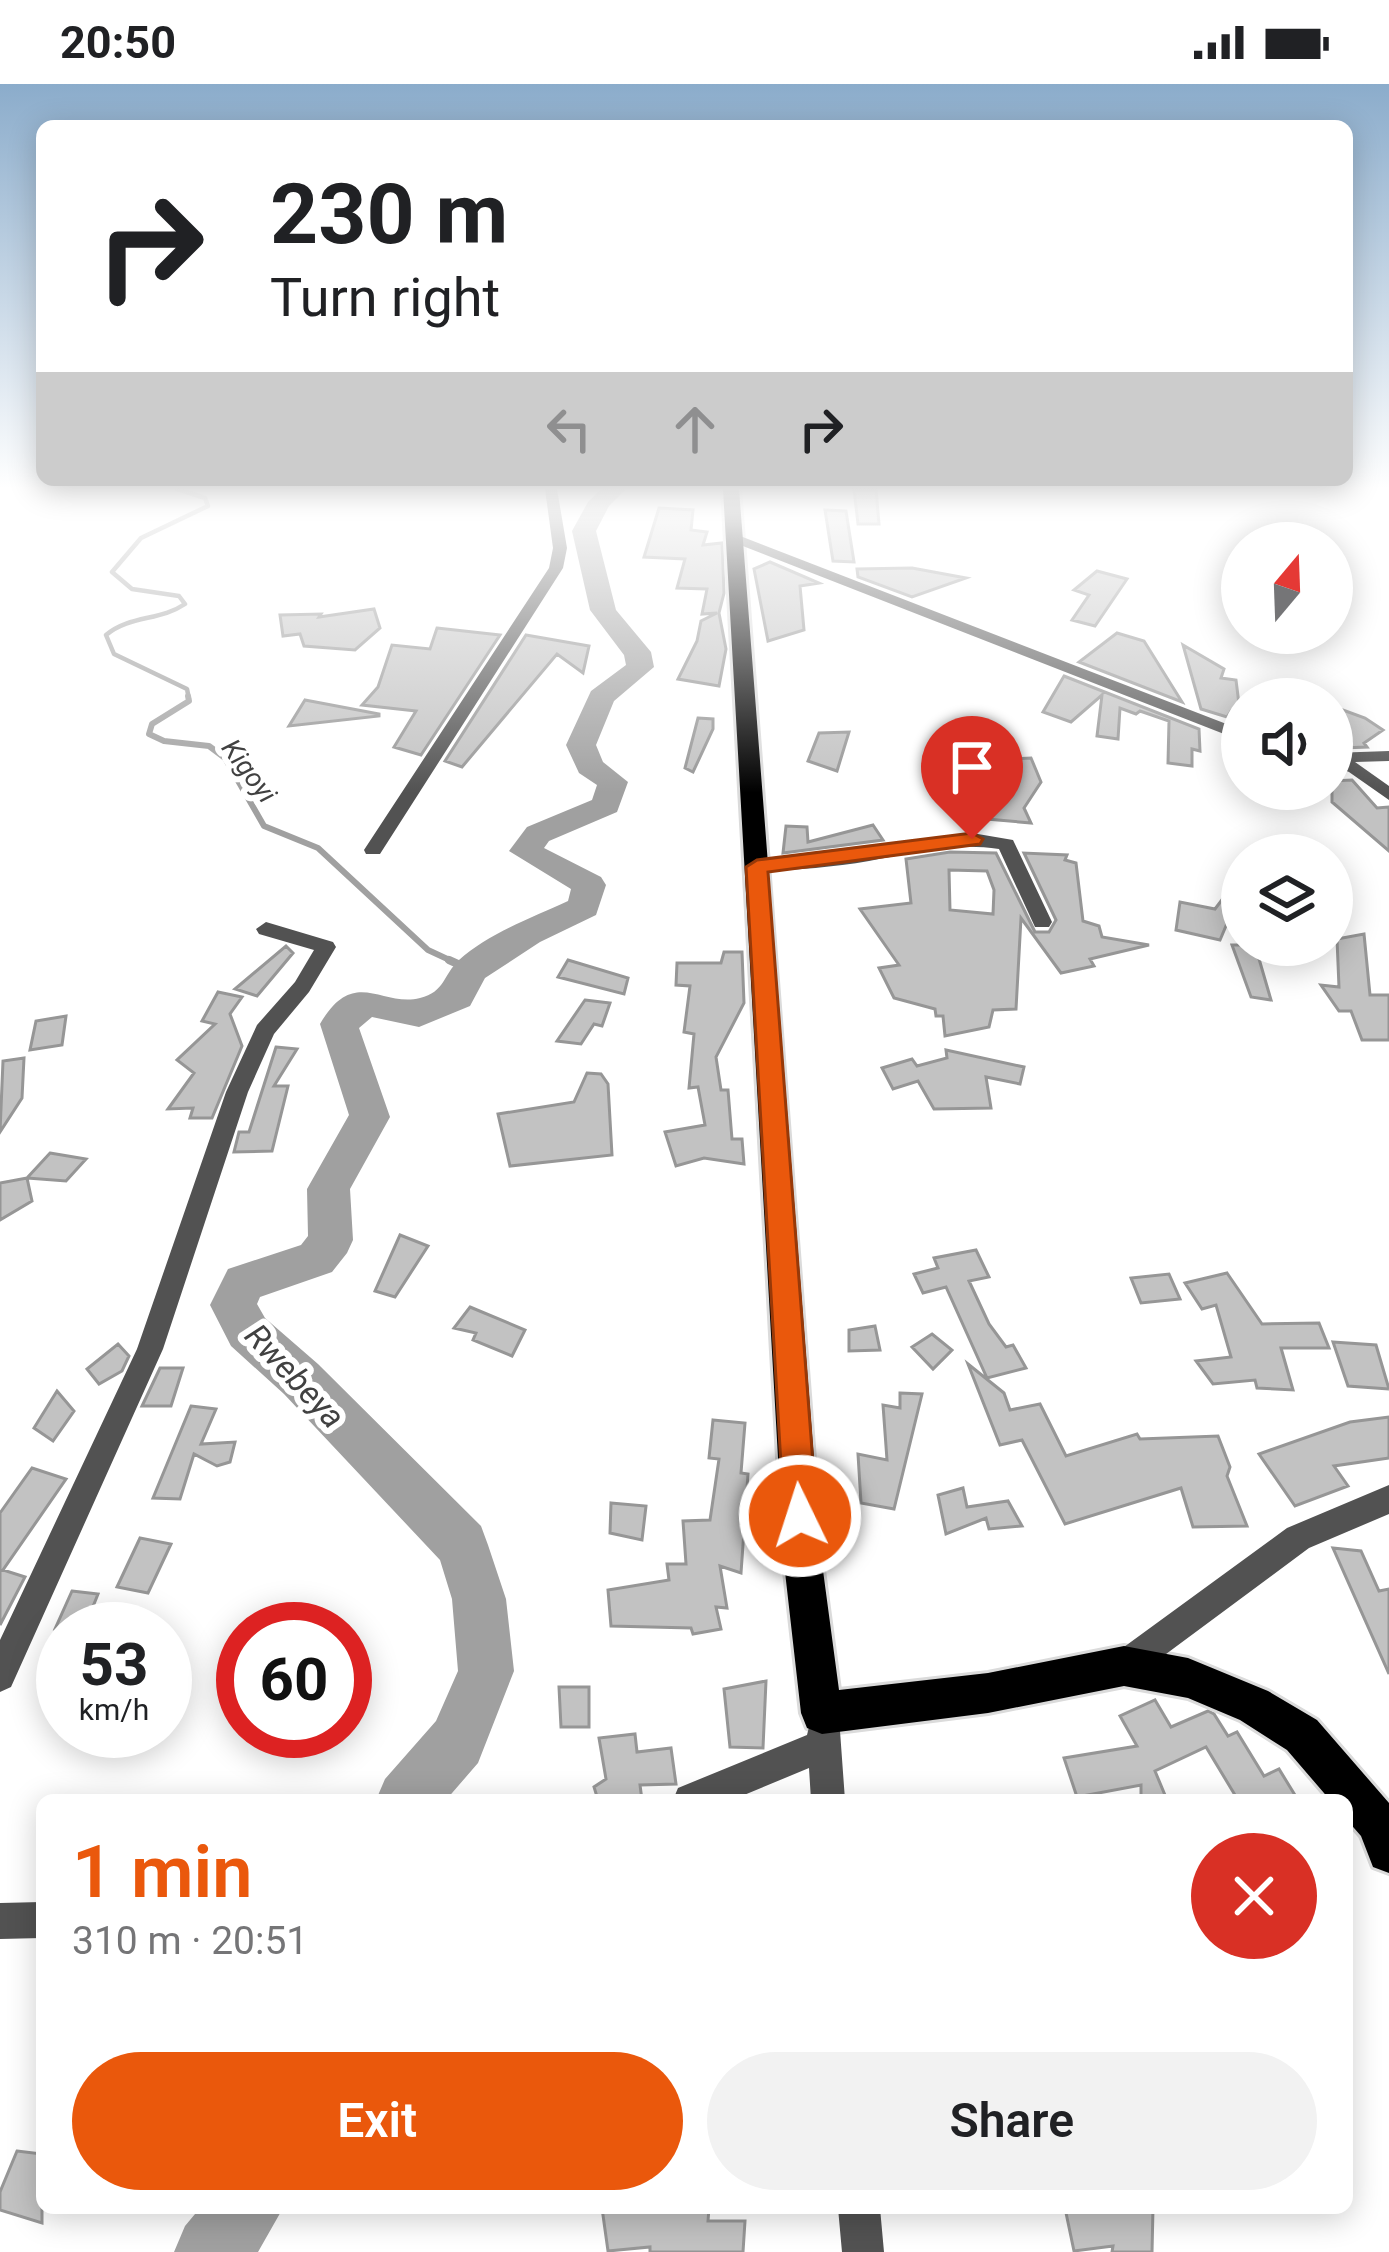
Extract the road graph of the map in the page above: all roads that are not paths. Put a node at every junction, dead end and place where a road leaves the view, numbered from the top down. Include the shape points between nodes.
1 (542, 590) edge
2 (738, 590) edge
3 (868, 590) edge
4 (1221, 728) edge
5 (1389, 756) edge
6 (1353, 757) edge
7 (1353, 767) edge
8 (1389, 795) edge
9 (374, 850) dead end
10 (757, 867) junction
11 (1042, 922) dead end
12 (266, 929) dead end
13 (1389, 1499) edge
14 (1124, 1666) junction
15 (0, 1676) edge
16 (823, 1729) junction
17 (701, 1794) edge
18 (828, 1794) edge
19 (1353, 1794) edge
20 (1353, 1794) edge
21 (1389, 1851) edge
22 (36, 1920) edge
23 (0, 1921) edge
24 (860, 2214) edge
25 (863, 2252) edge

1 - 9 street
2 - 10 main road
3 - 4 street
5 - 6 street
7 - 8 street
10 - 11 street via 972,839 1006,844
10 - 16 main road via 803,1563
12 - 15 street via 326,947 265,1030 237,1092 149,1349
13 - 14 street via 1298,1538
14 - 16 main road
14 - 19 main road via 1188,1678 1255,1706 1302,1735
16 - 17 street
16 - 18 street
20 - 21 main road
22 - 23 street
24 - 25 street

